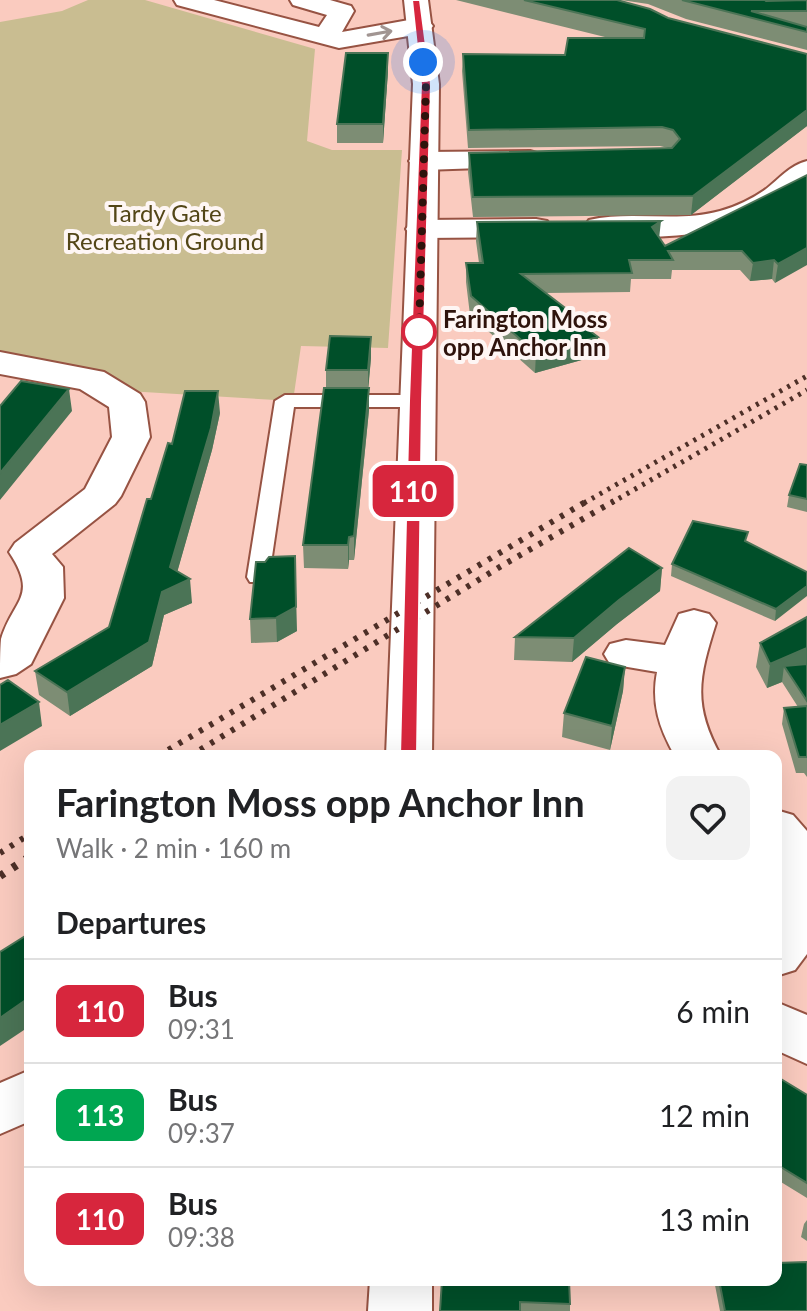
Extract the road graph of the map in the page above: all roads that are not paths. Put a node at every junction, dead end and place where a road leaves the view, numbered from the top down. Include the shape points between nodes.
1 (186, 0) edge
2 (302, 0) edge
3 (418, 10) edge
4 (339, 40) dead end
5 (566, 159) edge
6 (424, 161) junction
7 (807, 170) edge
8 (422, 229) junction
9 (0, 363) edge
10 (415, 401) junction
11 (15, 550) edge
12 (258, 577) edge
13 (626, 654) dead end
14 (0, 664) edge
15 (409, 750) edge
16 (694, 750) edge
17 (782, 834) edge
18 (807, 879) edge
19 (782, 948) edge
20 (782, 1027) edge
21 (807, 1042) edge
22 (24, 1097) edge
23 (0, 1111) edge
24 (401, 1286) edge
25 (400, 1311) edge

1 - 2 street via 326,37 342,11
4 -> 3 street
3 - 6 street via 426,84
5 - 6 street
6 - 8 street
7 - 8 street via 765,203 697,227
8 - 10 street
9 - 11 street via 91,380 127,402 131,437 101,496
10 - 12 lane via 285,401
10 - 15 street
11 - 14 street via 42,567 43,598 15,654
13 - 16 street via 688,642 676,709
17 - 18 street via 799,854
18 - 19 street via 798,928
20 - 21 street
22 - 23 street
24 - 25 street

